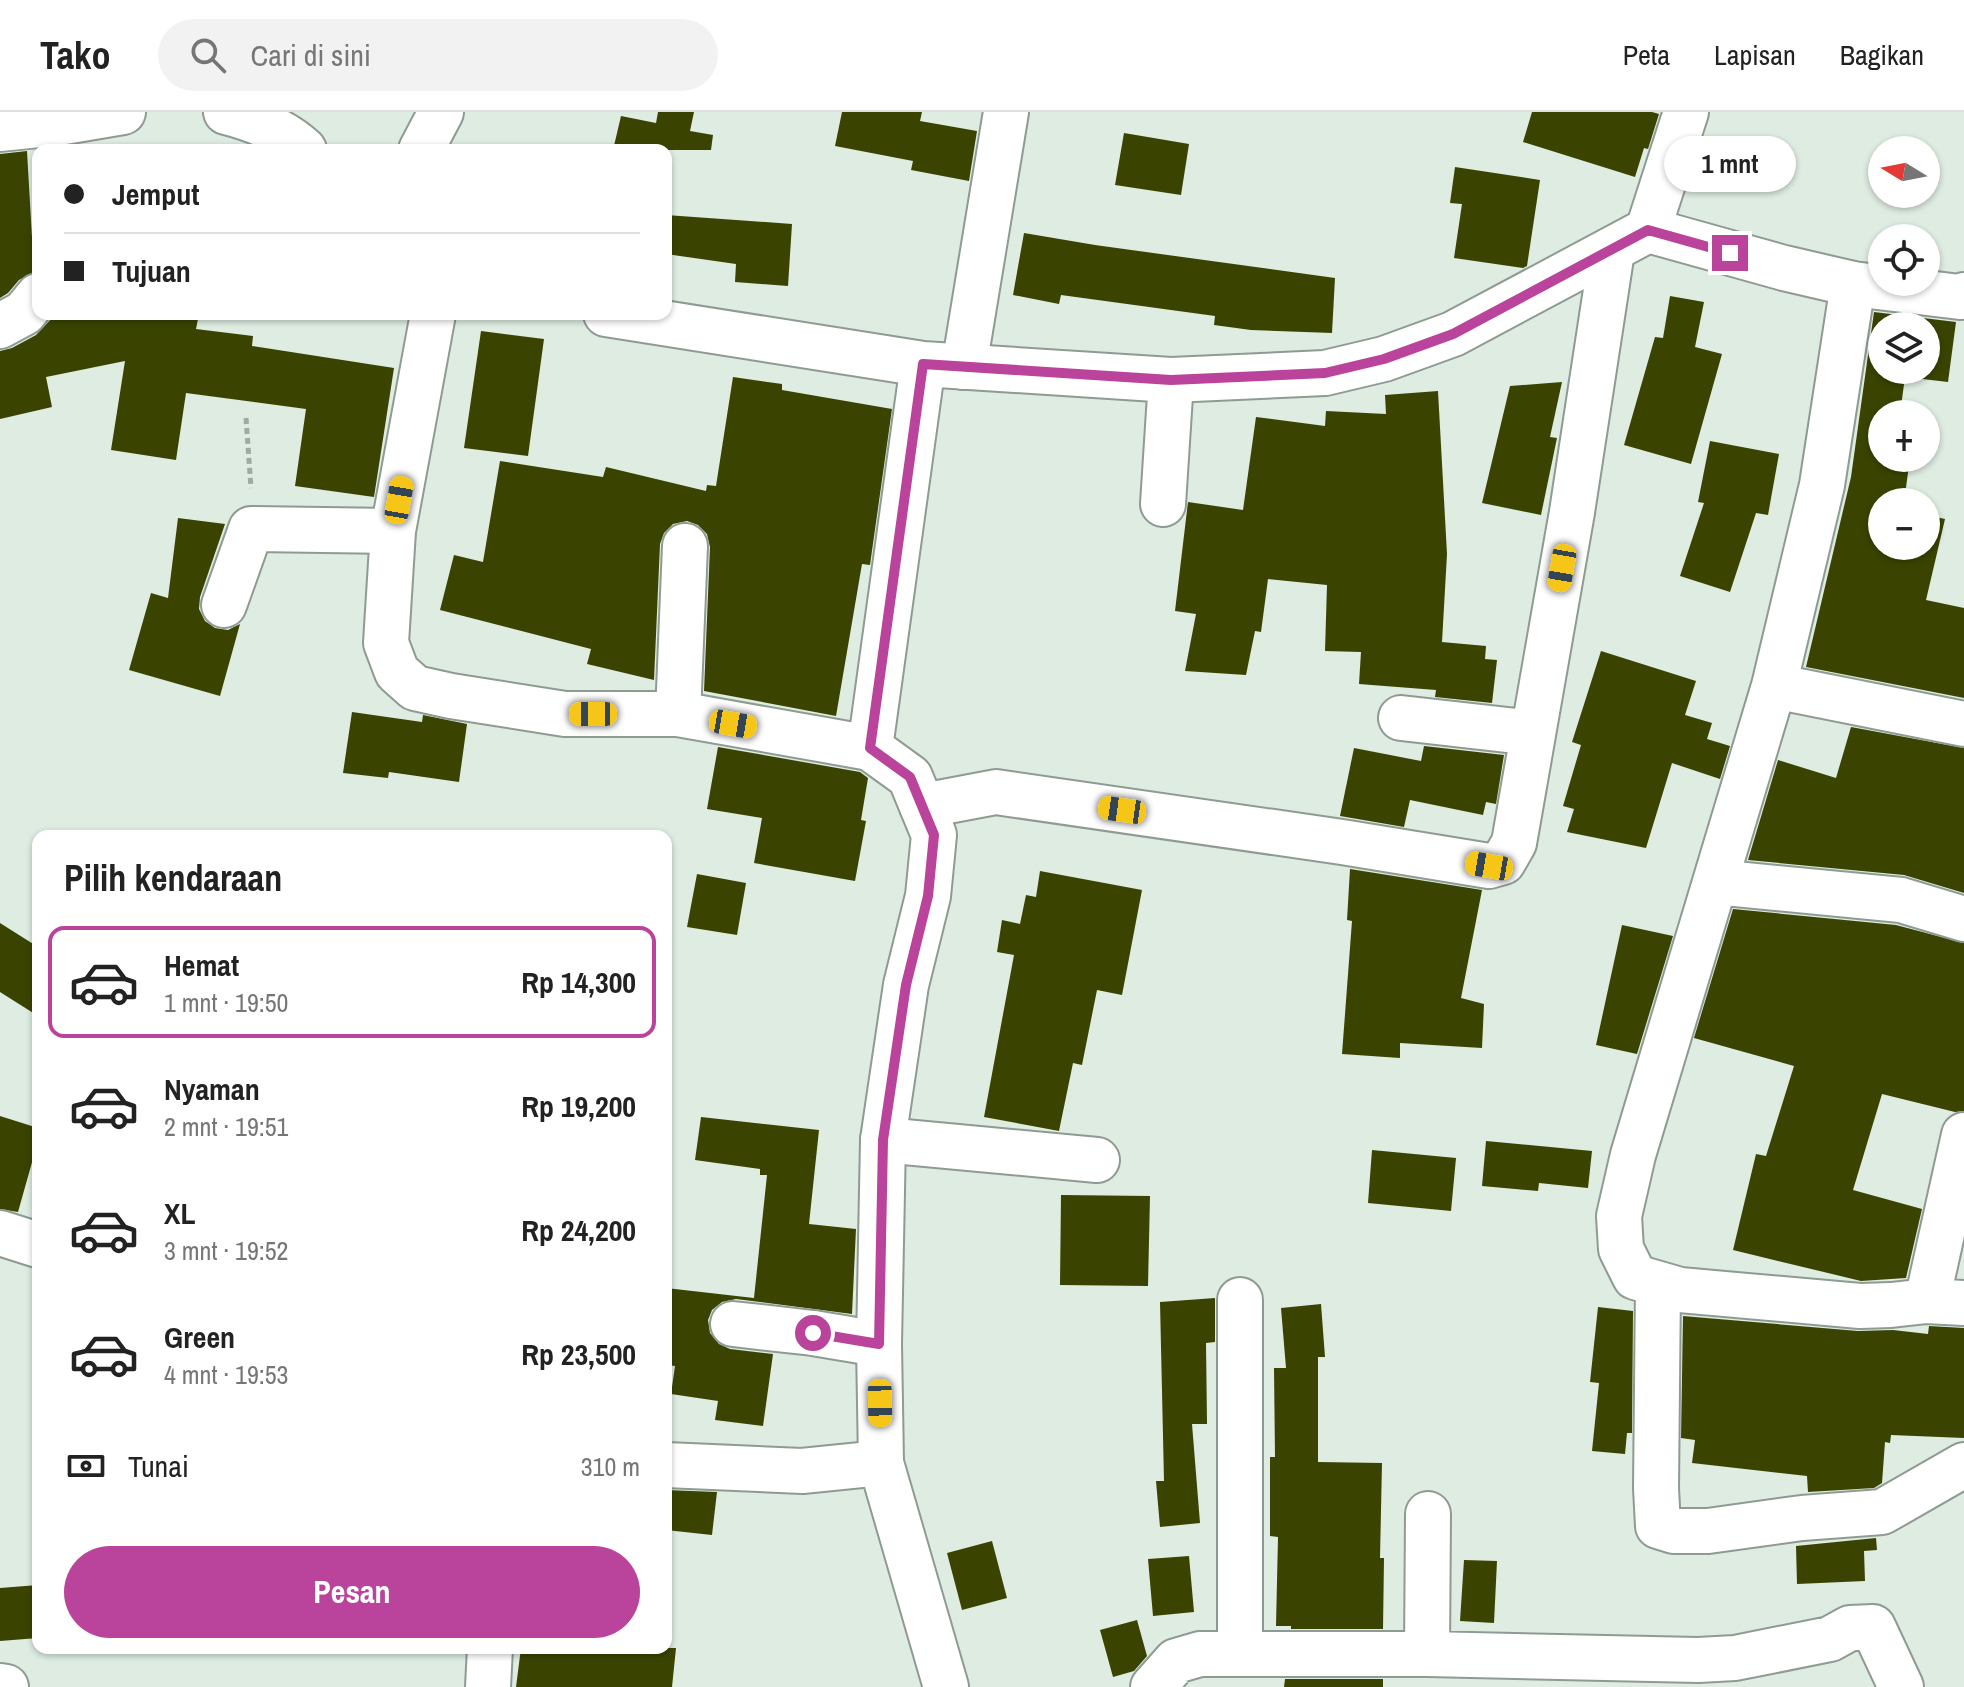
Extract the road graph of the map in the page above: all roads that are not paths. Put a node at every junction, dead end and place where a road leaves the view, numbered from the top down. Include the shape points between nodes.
1 (123, 112) edge
2 (226, 112) edge
3 (441, 112) edge
4 (1686, 112) edge
5 (1003, 113) edge
6 (8, 122) edge
7 (57, 137) edge
8 (298, 144) edge
9 (424, 144) edge
10 (1630, 240) junction
11 (1853, 284) junction
12 (1964, 295) edge
13 (32, 303) edge
14 (432, 320) edge
15 (646, 320) edge
16 (0, 326) edge
17 (943, 365) junction
18 (1171, 380) junction
19 (1163, 504) dead end
20 (393, 531) junction
21 (685, 546) dead end
22 (224, 605) dead end
23 (1774, 686) junction
24 (678, 714) junction
25 (1401, 718) dead end
26 (1964, 724) edge
27 (1533, 733) junction
28 (870, 748) junction
29 (922, 806) junction
30 (1715, 882) junction
31 (1964, 919) edge
32 (1964, 1135) edge
33 (883, 1140) junction
34 (1097, 1160) dead end
35 (0, 1233) edge
36 (32, 1243) edge
37 (1658, 1284) junction
38 (1240, 1300) dead end
39 (1945, 1302) edge
40 (733, 1324) dead end
41 (879, 1344) junction
42 (881, 1463) junction
43 (672, 1465) edge
44 (1964, 1465) edge
45 (1428, 1514) dead end
46 (1240, 1653) junction
47 (490, 1654) edge
48 (1427, 1654) junction
49 (0, 1686) edge
50 (6, 1687) edge
51 (488, 1687) edge
52 (946, 1687) edge
53 (1153, 1687) edge
54 (1901, 1687) edge

1 - 7 street
2 - 8 street via 252,118
3 - 9 street
4 - 10 street
5 - 17 street
6 - 7 street
10 - 11 street
10 - 18 street via 1453,334 1384,359 1325,373
10 - 27 street via 1572,512
11 - 12 street
11 - 23 street via 1822,485
13 - 16 street
14 - 20 street
15 - 17 street
17 - 18 street
17 - 28 street
18 - 19 street
20 - 22 street via 251,529
20 - 24 street via 386,643 397,672 415,688 565,714
21 - 24 street
23 - 26 street
23 - 30 street
24 - 28 street
25 - 27 street
27 - 29 street via 1514,843 1503,862 1489,866 996,792
28 - 29 street via 910,777
29 - 33 street via 934,835 928,896 906,985
30 - 31 street via 1901,900
30 - 37 street via 1619,1216 1621,1249 1635,1277
32 - 39 street
33 - 34 street
33 - 41 street
35 - 36 street
37 - 39 street via 1860,1306
37 - 44 street via 1658,1526 1708,1531 1882,1512
38 - 46 street
40 - 41 street
41 - 42 street
42 - 43 street via 802,1471
42 - 52 street
45 - 48 street
46 - 48 street
46 - 53 street via 1176,1661
47 - 51 street
48 - 54 street via 1735,1658 1830,1639 1850,1628 1873,1627
49 - 50 street

